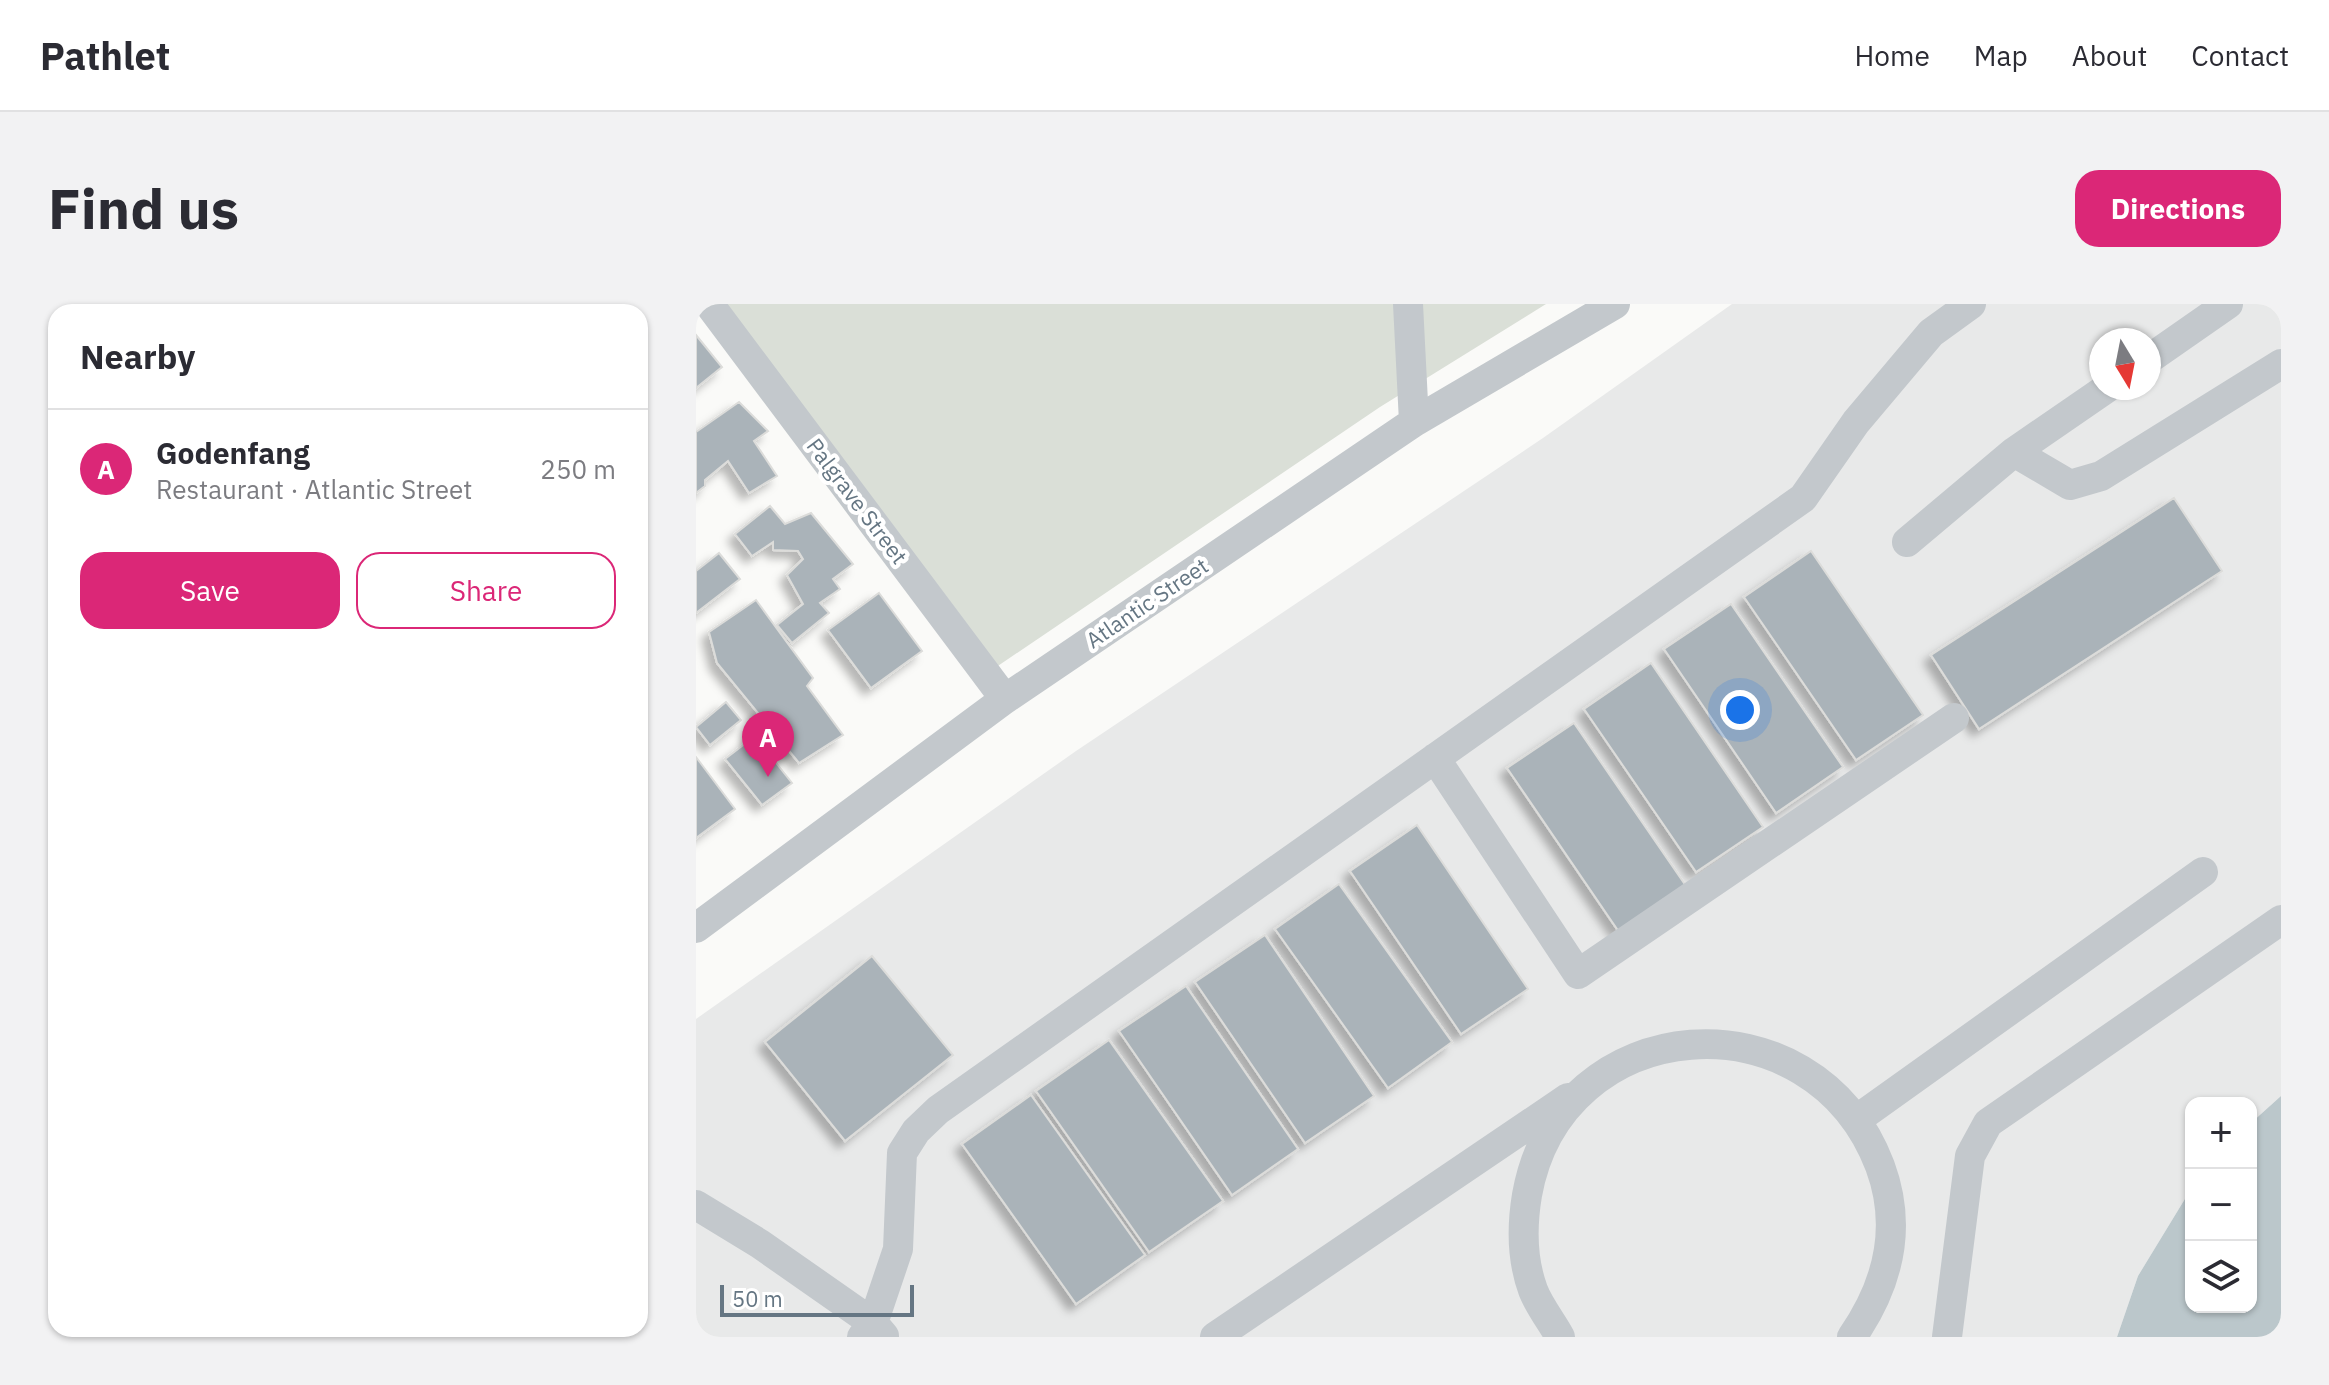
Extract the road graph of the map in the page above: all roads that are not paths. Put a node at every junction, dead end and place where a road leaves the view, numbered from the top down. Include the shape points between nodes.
1 (709, 304) edge
2 (1408, 304) edge
3 (1615, 304) edge
4 (1971, 304) edge
5 (2228, 304) edge
6 (2161, 351) edge
7 (2281, 364) edge
8 (2090, 400) edge
9 (1414, 422) junction
10 (2014, 452) junction
11 (1907, 542) dead end
12 (1005, 699) junction
13 (1954, 718) dead end
14 (1435, 758) junction
15 (2203, 872) dead end
16 (2281, 920) edge
17 (696, 928) edge
18 (1612, 1069) junction
19 (1856, 1120) junction
20 (696, 1205) edge
21 (1875, 1303) junction
22 (873, 1332) edge
23 (1215, 1337) edge
24 (1560, 1337) edge
25 (1852, 1337) edge
26 (1862, 1337) edge
27 (1947, 1337) edge

1 - 12 street, Palgrave Street
2 - 9 street
3 - 9 street, Atlantic Street
4 - 14 street via 1931,333 1856,422 1803,498
5 - 6 street
7 - 10 street via 2101,476 2070,485
8 - 10 street
9 - 12 street, Atlantic Street
10 - 11 street
12 - 17 street, Atlantic Street
13 - 14 street via 1578,974
14 - 22 street via 950,1100 916,1131 902,1153 898,1249
15 - 19 street
16 - 27 street via 1988,1123 1970,1156
18 - 19 street via 1666,1047 1725,1043 1782,1057 1831,1089
18 - 23 street
18 - 24 street via 1564,1110 1533,1165 1522,1227 1533,1289
19 - 21 street via 1868,1135 1888,1189 1891,1247
20 - 22 street via 760,1244
21 - 25 street
21 - 26 street

